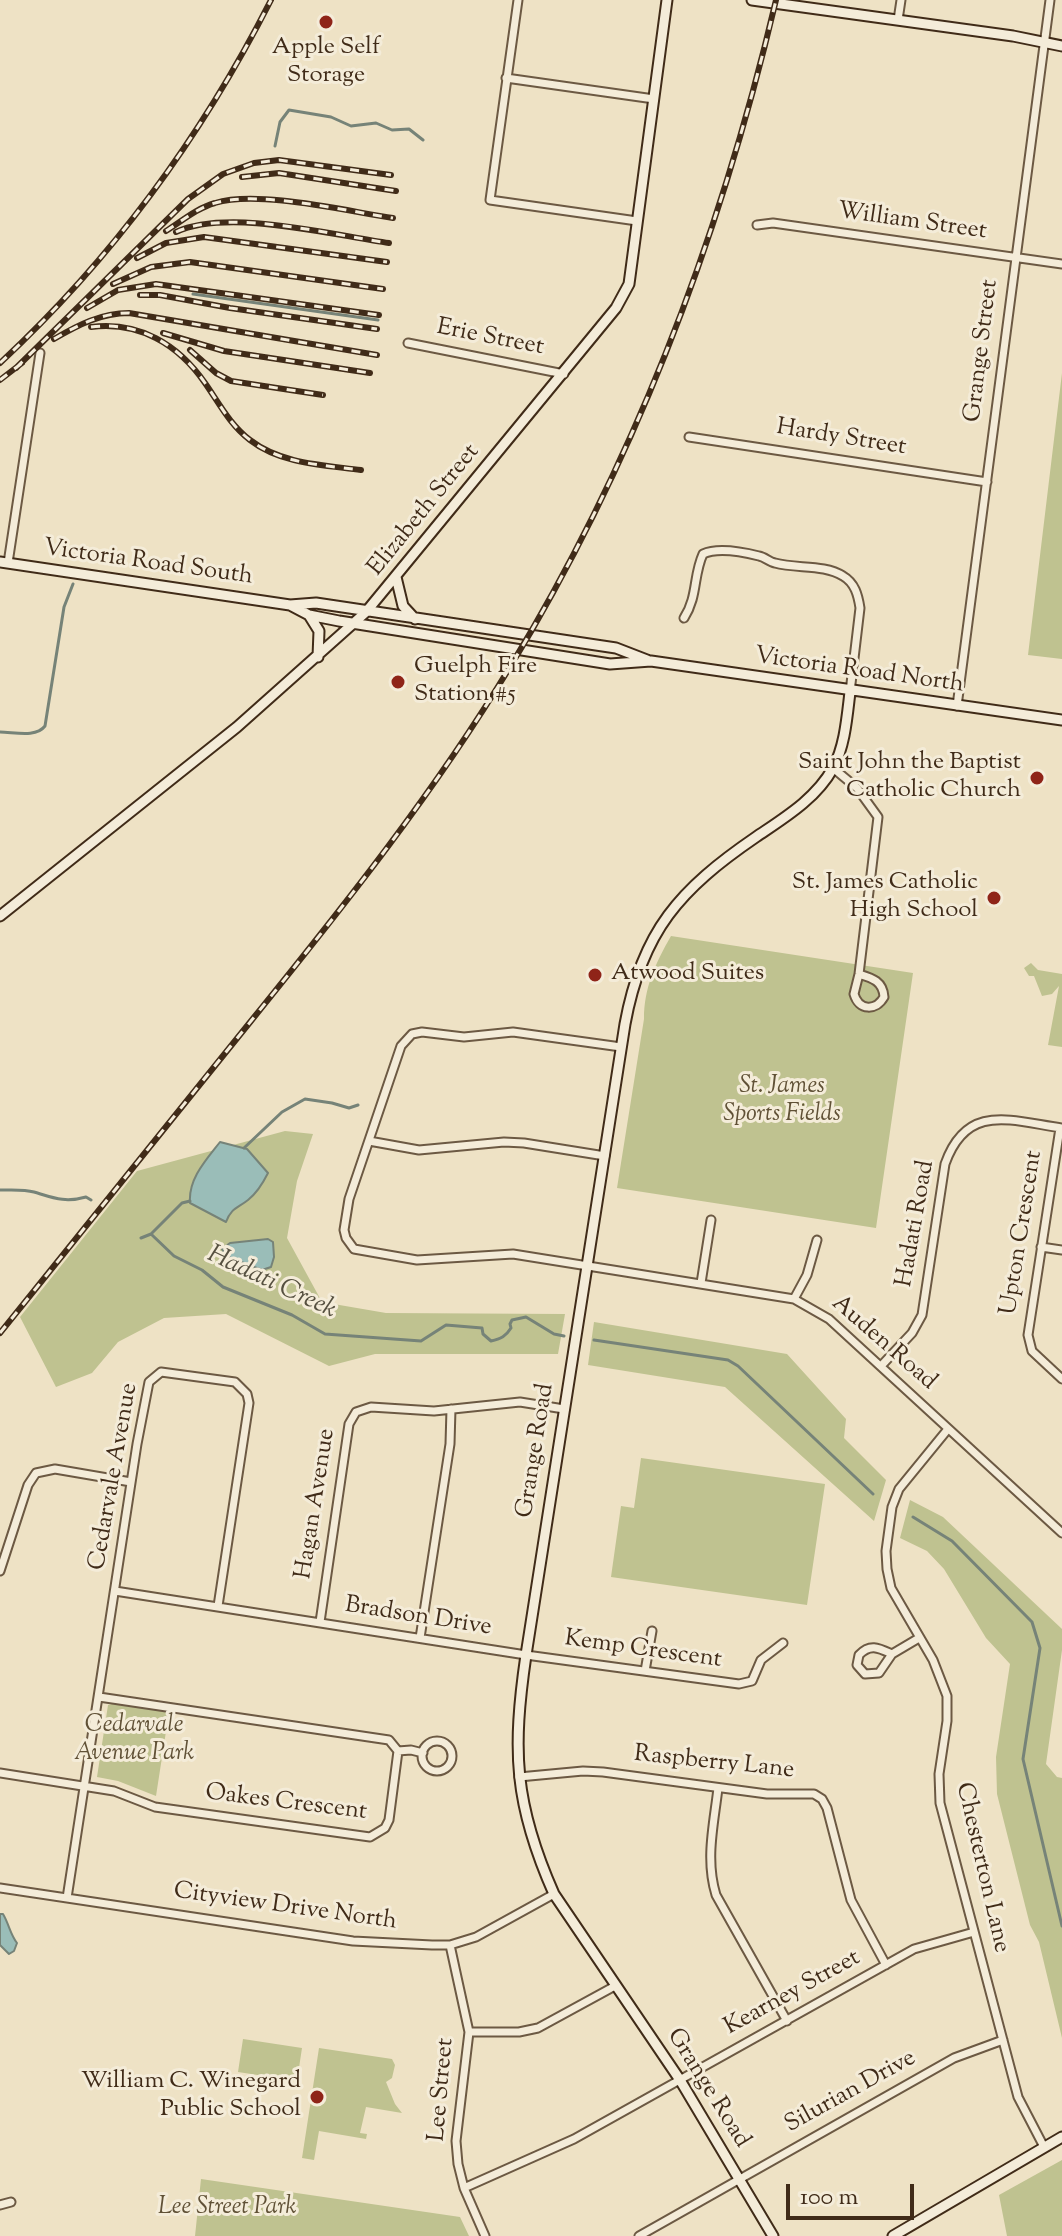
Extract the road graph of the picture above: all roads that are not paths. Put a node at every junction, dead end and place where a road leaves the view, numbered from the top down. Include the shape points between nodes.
1 (518, 0) edge
2 (667, 0) edge
3 (752, 0) edge
4 (901, 0) edge
5 (1050, 0) edge
6 (898, 20) junction
7 (1044, 42) junction
8 (1062, 46) edge
9 (506, 78) junction
10 (654, 99) junction
11 (637, 221) junction
12 (757, 225) dead end
13 (1014, 258) junction
14 (1062, 264) edge
15 (408, 343) dead end
16 (40, 353) dead end
17 (564, 374) junction
18 (689, 437) dead end
19 (987, 482) junction
20 (4, 563) edge
21 (396, 577) junction
22 (290, 605) junction
23 (366, 612) junction
24 (309, 615) junction
25 (684, 618) dead end
26 (415, 619) junction
27 (353, 623) junction
28 (534, 636) joint
29 (526, 650) joint
30 (318, 657) junction
31 (651, 661) junction
32 (850, 692) junction
33 (957, 706) junction
34 (1062, 720) edge
35 (833, 768) junction
36 (0, 916) edge
37 (859, 974) junction
38 (621, 1047) junction
39 (1061, 1128) edge
40 (369, 1141) junction
41 (605, 1156) junction
42 (711, 1220) dead end
43 (817, 1240) dead end
44 (1041, 1247) junction
45 (1062, 1250) edge
46 (587, 1266) junction
47 (701, 1283) junction
48 (794, 1299) junction
49 (881, 1366) junction
50 (1062, 1379) edge
51 (451, 1409) junction
52 (564, 1409) junction
53 (948, 1429) junction
54 (131, 1482) junction
55 (1062, 1533) edge
56 (0, 1571) edge
57 (115, 1591) junction
58 (218, 1606) junction
59 (320, 1622) junction
60 (652, 1631) dead end
61 (420, 1638) junction
62 (919, 1638) junction
63 (783, 1643) dead end
64 (892, 1654) junction
65 (526, 1655) junction
66 (645, 1671) junction
67 (99, 1697) junction
68 (398, 1751) junction
69 (423, 1753) junction
70 (0, 1773) edge
71 (519, 1777) junction
72 (85, 1785) junction
73 (718, 1788) junction
74 (0, 1888) edge
75 (554, 1894) junction
76 (67, 1898) junction
77 (974, 1932) junction
78 (450, 1945) junction
79 (886, 1965) junction
80 (615, 1986) junction
81 (787, 2021) junction
82 (469, 2032) junction
83 (1003, 2040) junction
84 (680, 2080) junction
85 (1062, 2137) edge
86 (1044, 2147) junction
87 (739, 2178) junction
88 (464, 2188) junction
89 (11, 2202) dead end
90 (0, 2205) edge
91 (485, 2236) edge
92 (639, 2236) edge
93 (773, 2236) edge
94 (893, 2236) edge

1 - 9 street
2 - 10 main road, Elizabeth Street
3 - 6 main road
4 - 6 street
5 - 7 street, Grange Street
6 - 7 main road
7 - 8 main road
7 - 13 street, Grange Street
9 - 10 street
9 - 11 street via 490,200
10 - 11 main road, Elizabeth Street
11 - 17 main road, Elizabeth Street via 629,284
12 - 13 street, William Street via 773,223
13 - 14 street, William Street
13 - 19 street, Grange Street
15 - 17 street, Erie Street
16 - 20 street
17 - 21 main road, Elizabeth Street
18 - 19 street, Hardy Street
19 - 33 street, Grange Street
20 - 22 main road, Victoria Road South
21 - 23 main road, Elizabeth Street
21 - 26 main road via 403,606
22 - 23 main road, Victoria Road South via 316,603
22 - 24 main road, Victoria Road South
23 - 26 main road, Victoria Road South
23 - 27 main road, Elizabeth Street
24 - 27 main road, Victoria Road South
24 - 30 main road via 319,631
25 - 32 street via 693,604 699,562 712,550 843,575 853,583 860,608
26 - 28 main road, Victoria Road South
27 - 29 main road, Victoria Road South
27 - 30 main road, Elizabeth Street
28 - 31 main road, Victoria Road North via 616,648
29 - 31 main road, Victoria Road North via 610,664
30 - 36 main road, Elizabeth Street
31 - 32 main road, Victoria Road North
32 - 33 main road, Victoria Road North
32 - 35 main road, Grange Road
33 - 34 main road, Victoria Road North
35 - 37 street via 857,788 878,817
35 - 38 main road, Grange Road via 800,806 706,873 655,932 640,962
37 - 37 street via 855,999 864,1007 876,1006 884,997 882,986
38 - 40 street via 513,1032 464,1037 412,1034 401,1046
38 - 41 main road, Grange Road
39 - 44 street, Upton Crescent
39 - 49 street, Hadati Road via 985,1119 960,1135 945,1164 922,1315
40 - 41 street via 419,1150 524,1143
40 - 46 street, Auden Road via 344,1230 354,1249 417,1260 513,1254
41 - 46 main road, Grange Road
42 - 47 street
43 - 48 street
44 - 45 street
44 - 50 street, Upton Crescent via 1029,1343
46 - 47 street, Auden Road
46 - 52 main road, Grange Road
47 - 48 street, Auden Road
48 - 49 street, Auden Road via 829,1319
49 - 53 street, Auden Road
51 - 52 street, Hagan Avenue via 520,1402
51 - 59 street, Hagan Avenue via 371,1407 351,1418
51 - 61 street
52 - 65 main road, Grange Road
53 - 55 street, Auden Road
53 - 62 street, Chesterton Lane via 899,1489 888,1529 891,1588
54 - 56 street via 55,1469 36,1473
54 - 57 street, Cedarvale Avenue
54 - 58 street, Cedarvale Avenue via 146,1390 154,1376 171,1372 242,1386 249,1403
57 - 58 street, Bradson Drive
57 - 67 street, Cedarvale Avenue
58 - 59 street, Bradson Drive
59 - 61 street, Bradson Drive
60 - 66 street
61 - 65 street, Bradson Drive
62 - 64 street
62 - 77 street, Chesterton Lane via 947,1696 938,1789
63 - 66 street, Kemp Crescent via 761,1660 746,1684
64 - 64 street via 867,1648 857,1665 872,1675
65 - 66 street, Kemp Crescent
65 - 71 main road, Grange Road via 516,1738
67 - 68 street via 381,1738
67 - 72 street, Cedarvale Avenue
68 - 69 street
68 - 72 street, Oakes Crescent via 389,1820 370,1837 155,1807
69 - 69 street via 423,1762 433,1771 452,1761 449,1747 441,1742
70 - 72 street, Oakes Crescent
71 - 73 street, Raspberry Lane via 583,1771
71 - 75 main road, Grange Road via 529,1831
72 - 76 street, Cedarvale Avenue
73 - 79 street, Raspberry Lane via 805,1793 822,1799 851,1900
73 - 81 street via 711,1879
74 - 76 street, Cityview Drive North
75 - 78 street, Cityview Drive North via 476,1937
75 - 80 main road, Grange Road
76 - 78 street, Cityview Drive North via 353,1941
77 - 79 street, Kearney Street via 925,1944
77 - 83 street, Chesterton Lane
78 - 82 street, Lee Street
79 - 81 street, Kearney Street
80 - 82 street via 538,2028
80 - 84 main road, Grange Road
81 - 84 street, Kearney Street
82 - 88 street, Lee Street via 456,2141
83 - 86 street, Chesterton Lane via 1018,2097
83 - 87 street, Silurian Drive via 954,2058
84 - 87 main road, Grange Road
84 - 88 street, Kearney Street via 574,2139
85 - 86 main road
86 - 94 main road
87 - 92 street, Silurian Drive
87 - 93 main road, Grange Road
88 - 91 street, Lee Street
89 - 90 street

